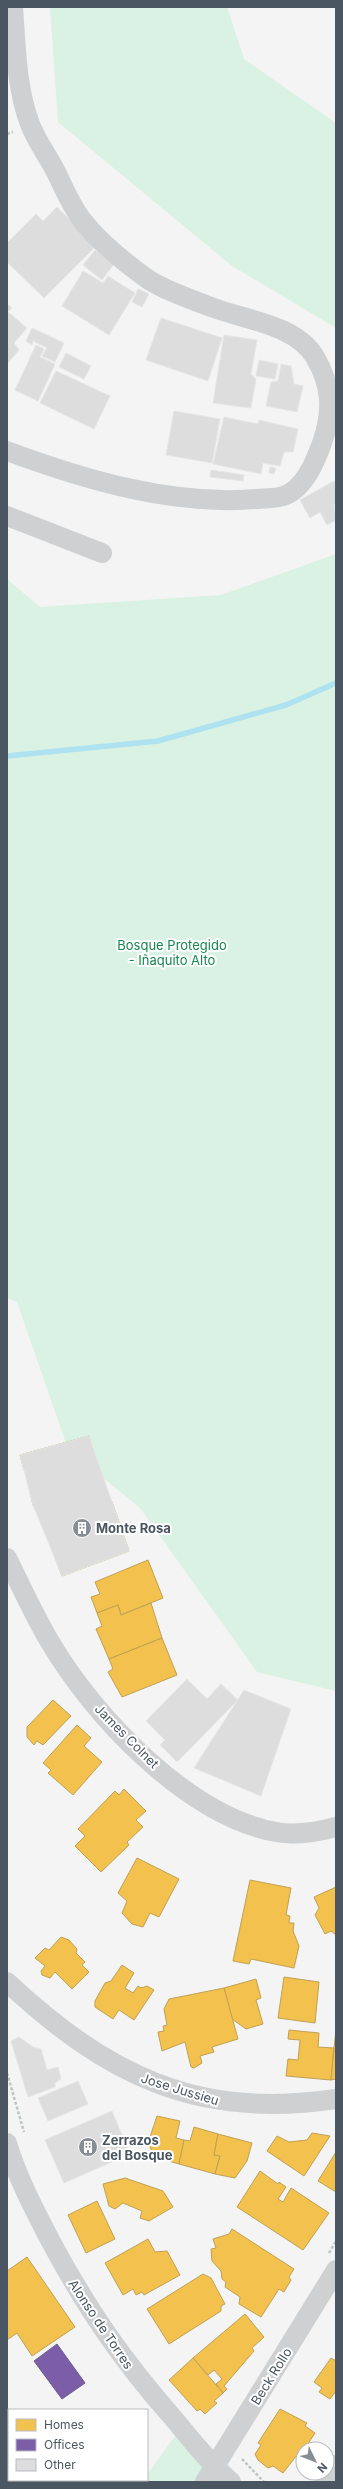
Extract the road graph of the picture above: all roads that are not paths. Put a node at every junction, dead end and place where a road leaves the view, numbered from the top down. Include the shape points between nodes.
1 (13, 7) edge
2 (7, 451) edge
3 (7, 516) edge
4 (102, 553) dead end
5 (7, 1558) edge
6 (336, 1827) edge
7 (7, 1982) edge
8 (336, 2099) edge
9 (7, 2143) edge
10 (336, 2270) edge
11 (210, 2475) edge
12 (231, 2482) edge

1 - 2 street via 19,78 30,124 81,219 109,248 151,281 214,308 285,331 314,355 328,385 330,399 326,432 316,459 302,482 292,492 279,498 236,501 176,496 56,469
3 - 4 street
5 - 6 street, James Colnet via 50,1642 101,1713 144,1757 202,1802 234,1820 287,1834
7 - 8 street, Jose Jussieu via 73,2037 110,2061 159,2085 211,2100 243,2104 299,2104
9 - 11 street, Alonso de Torres via 41,2223 92,2314 132,2372
10 - 11 street, Beck Rollo
11 - 12 street, Alonso de Torres

